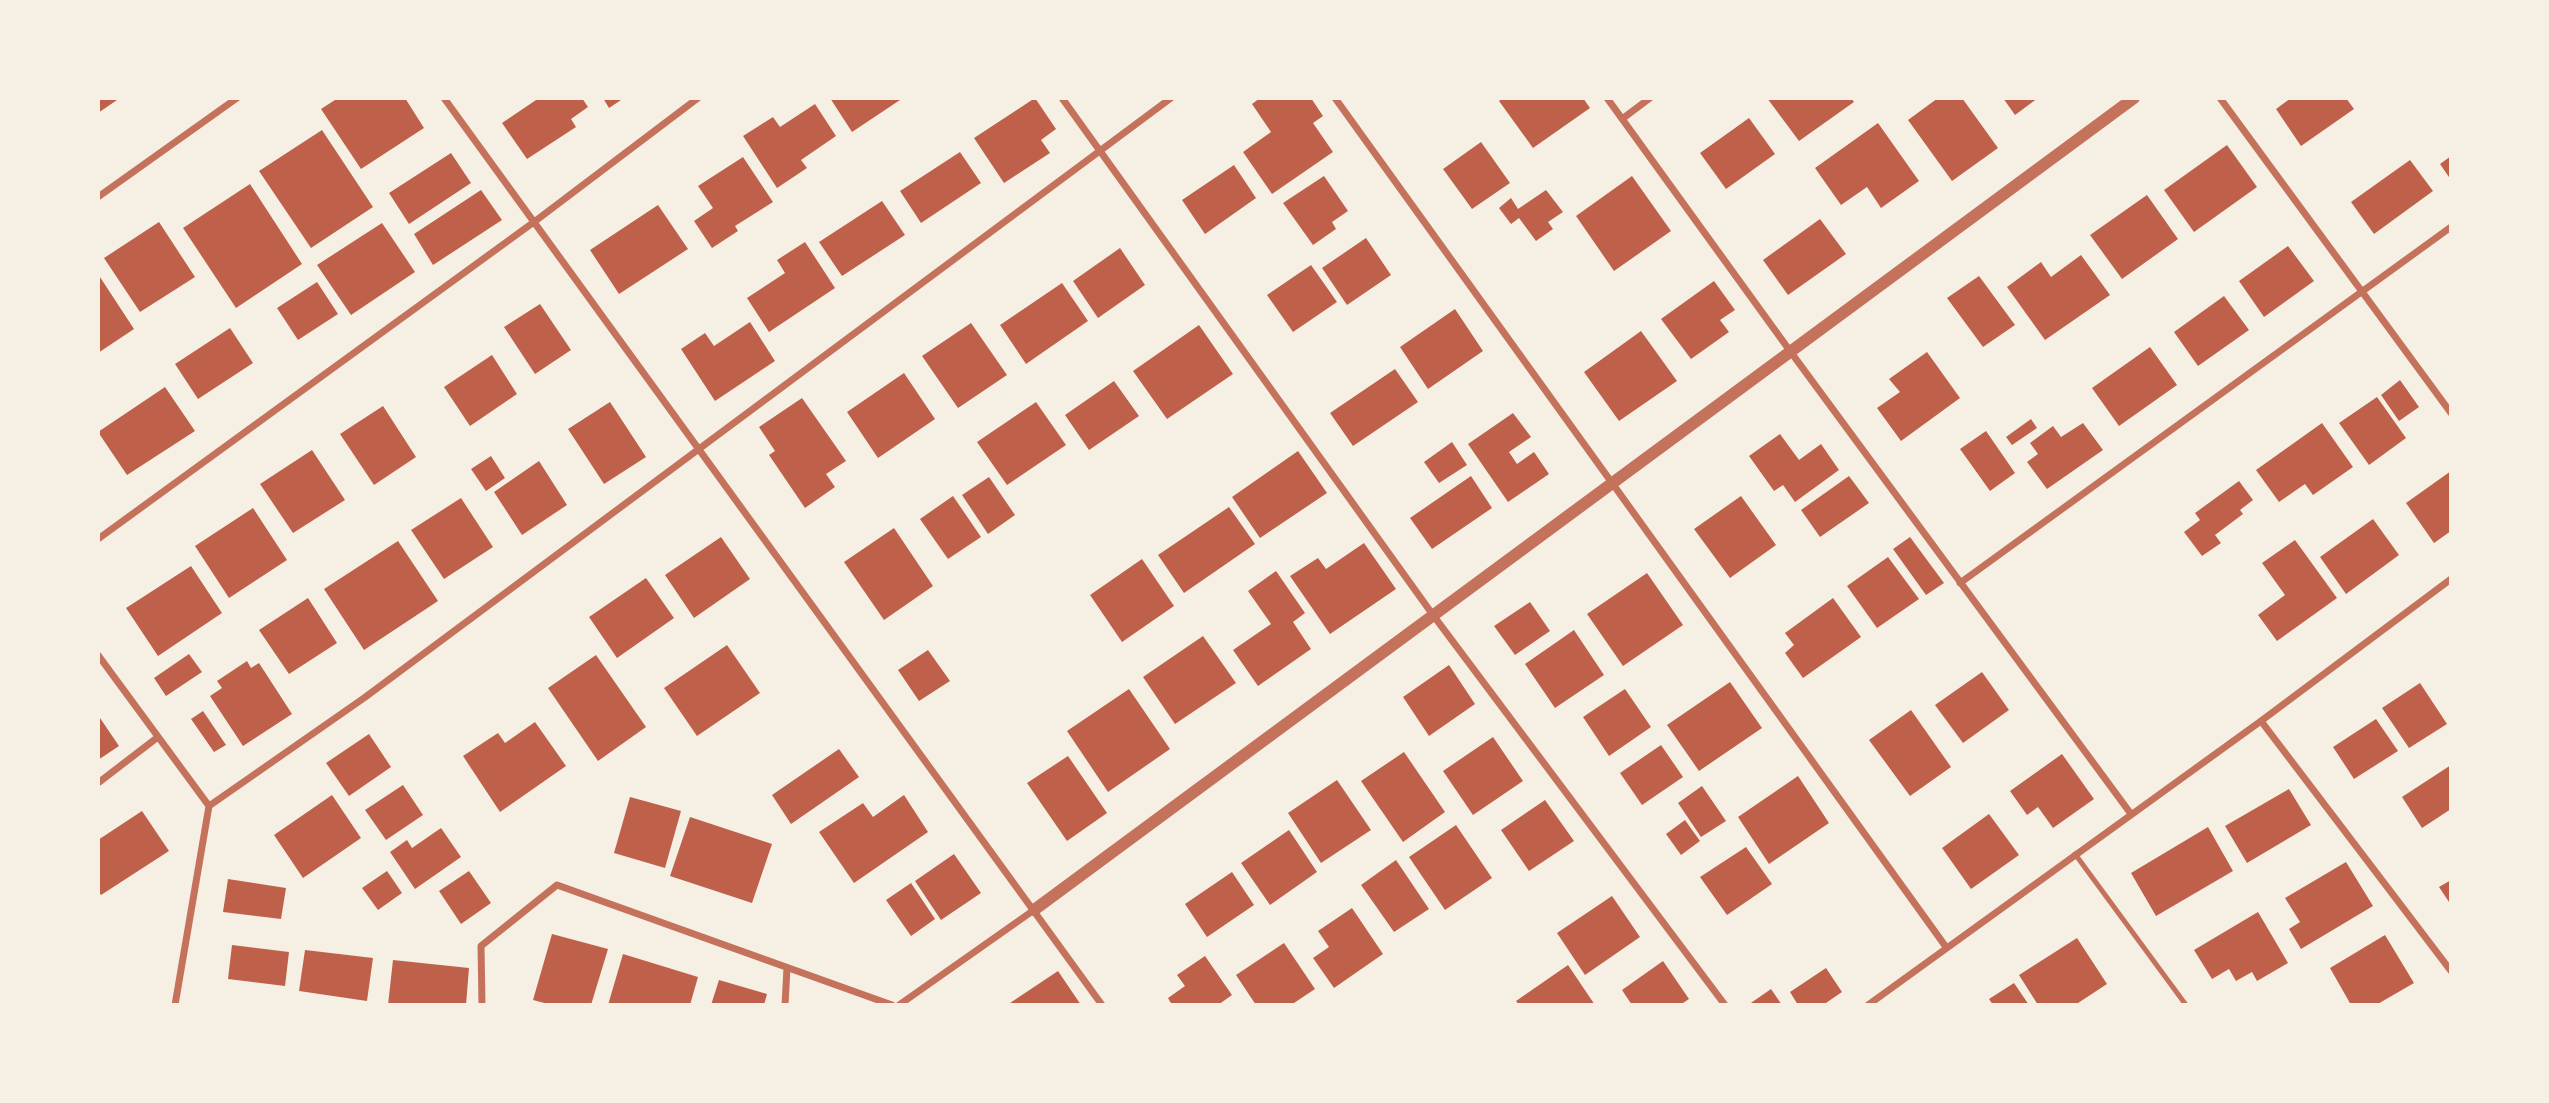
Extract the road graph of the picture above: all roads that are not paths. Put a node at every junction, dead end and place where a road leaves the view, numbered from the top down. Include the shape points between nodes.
1 (237, 98) edge
2 (444, 98) edge
3 (698, 98) edge
4 (1062, 98) edge
5 (1171, 98) edge
6 (1335, 98) edge
7 (1607, 98) edge
8 (1650, 98) edge
9 (2134, 98) edge
10 (2220, 98) edge
11 (1622, 119) junction
12 (1100, 150) junction
13 (98, 197) edge
14 (534, 222) junction
15 (2451, 227) edge
16 (2360, 291) junction
17 (1790, 351) junction
18 (2451, 413) edge
19 (696, 449) junction
20 (1612, 483) junction
21 (98, 540) edge
22 (2451, 579) edge
23 (1960, 583) junction
24 (1433, 615) junction
25 (98, 655) edge
26 (2261, 721) junction
27 (158, 737) junction
28 (98, 783) edge
29 (209, 806) junction
30 (2131, 814) junction
31 (2075, 854) junction
32 (1034, 910) junction
33 (1946, 947) junction
34 (787, 968) junction
35 (2451, 971) edge
36 (175, 1005) edge
37 (482, 1005) edge
38 (785, 1005) edge
39 (892, 1005) edge
40 (899, 1005) edge
41 (1102, 1005) edge
42 (1725, 1005) edge
43 (1868, 1005) edge
44 (2186, 1005) edge

1 - 13 street
2 - 14 street
3 - 14 street
4 - 12 street
5 - 12 street
6 - 20 street
7 - 11 street
8 - 11 street
9 - 17 street
10 - 16 street
11 - 17 street
12 - 19 street
12 - 24 street
14 - 19 street
14 - 21 street
15 - 16 street
16 - 18 street
16 - 23 street
17 - 20 street
17 - 23 street
19 - 29 street via 364,698
19 - 32 street
20 - 24 street
20 - 33 street
22 - 26 street
23 - 30 street
24 - 32 street
24 - 42 street
25 - 27 street
26 - 30 street
26 - 35 street
27 - 28 street
27 - 29 street
29 - 36 street
30 - 31 street
31 - 33 street
31 - 44 lane
32 - 40 street
32 - 41 street
33 - 43 street
34 - 37 street via 557,885 481,946
34 - 38 street
34 - 39 street

